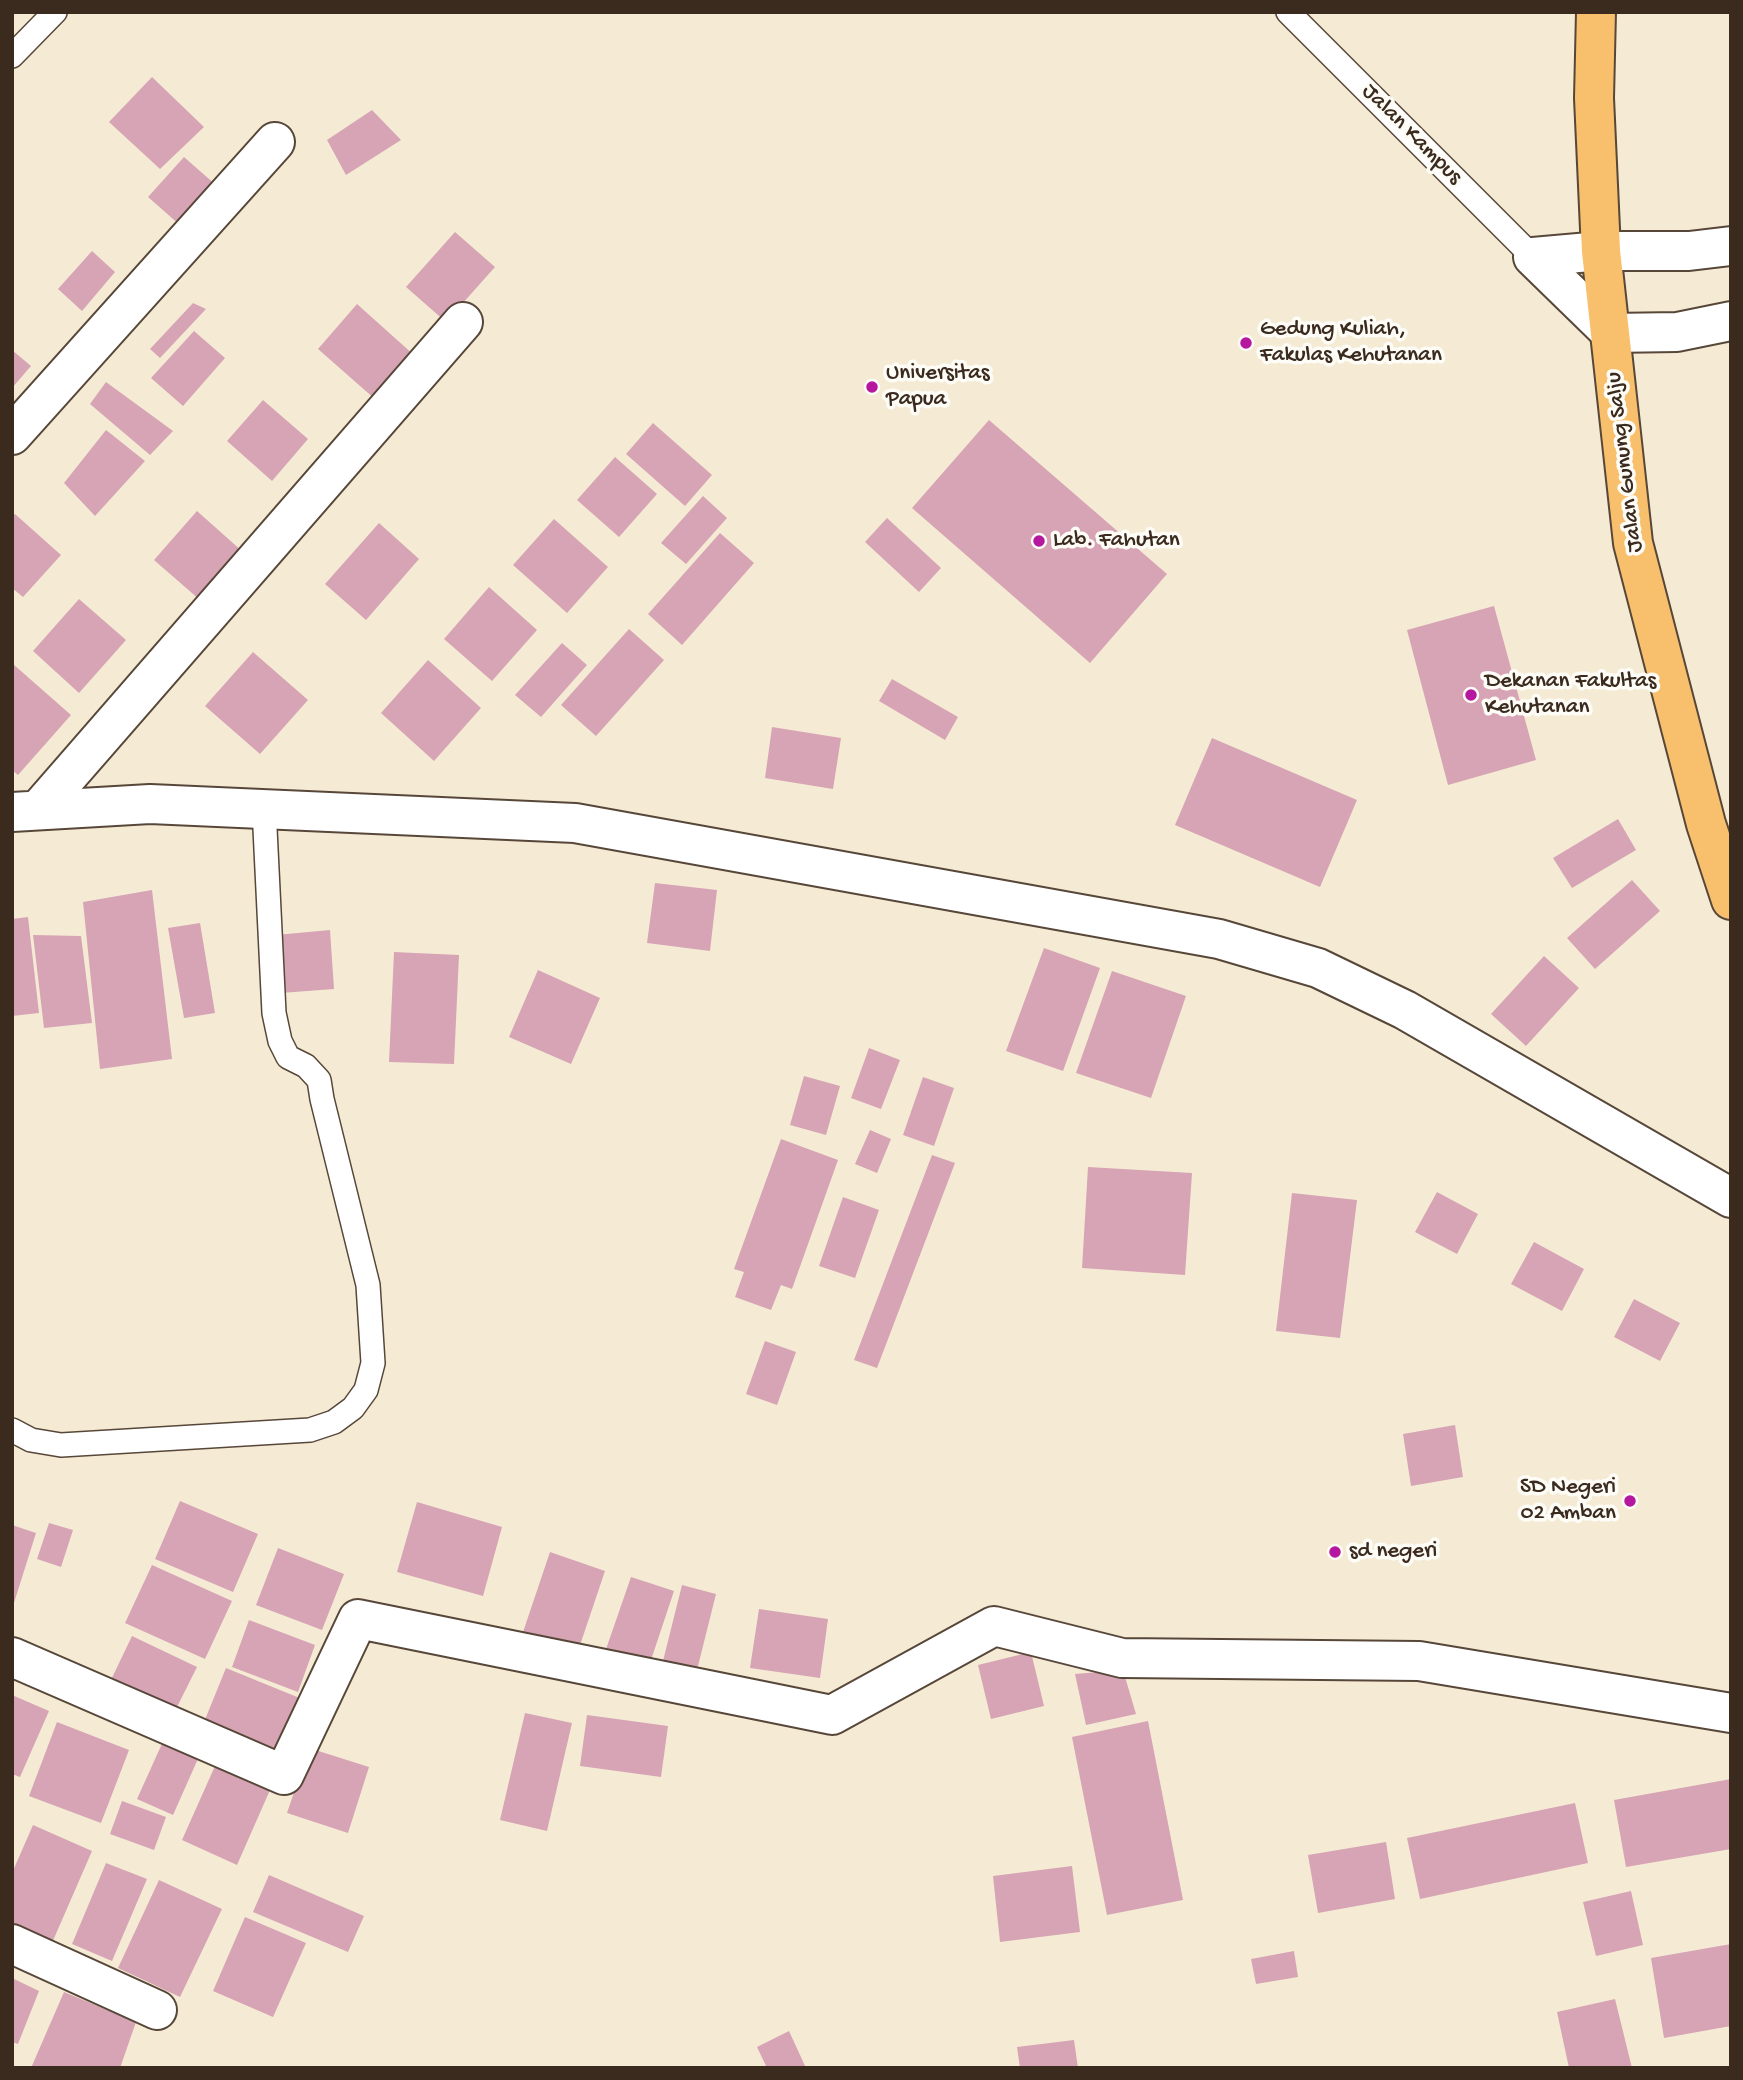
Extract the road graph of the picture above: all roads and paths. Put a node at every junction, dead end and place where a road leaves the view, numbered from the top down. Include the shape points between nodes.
1 (55, 12) edge
2 (1288, 12) edge
3 (1596, 12) edge
4 (12, 56) edge
5 (275, 142) dead end
6 (1731, 246) edge
7 (1601, 251) junction
8 (1533, 257) junction
9 (1731, 321) edge
10 (463, 322) dead end
11 (1611, 333) junction
12 (12, 435) edge
13 (264, 808) junction
14 (26, 811) edge
15 (1731, 900) edge
16 (1731, 1198) edge
17 (12, 1430) edge
18 (12, 1657) edge
19 (1731, 1713) edge
20 (12, 1944) edge
21 (157, 2010) dead end

1 - 4 lane
2 - 8 lane, Jalan Kampus
3 - 7 main road, Jalan Gunung Salju via 1594,98
5 - 12 street
6 - 7 street
7 - 8 street
7 - 11 main road, Jalan Gunung Salju
8 - 11 street, Jalan Kampus
9 - 11 street via 1678,332
10 - 14 street
11 - 15 main road, Jalan Gunung Salju via 1633,543 1706,824
13 - 14 street via 150,804
13 - 16 street via 575,823 1219,939 1318,968 1405,1010
13 - 17 lane via 274,1013 288,1057 319,1080 368,1285 373,1363 366,1390 353,1408 334,1422 310,1430 61,1445 32,1440
18 - 19 street via 284,1776 358,1619 832,1715 994,1626 1122,1658 1419,1661
20 - 21 street

